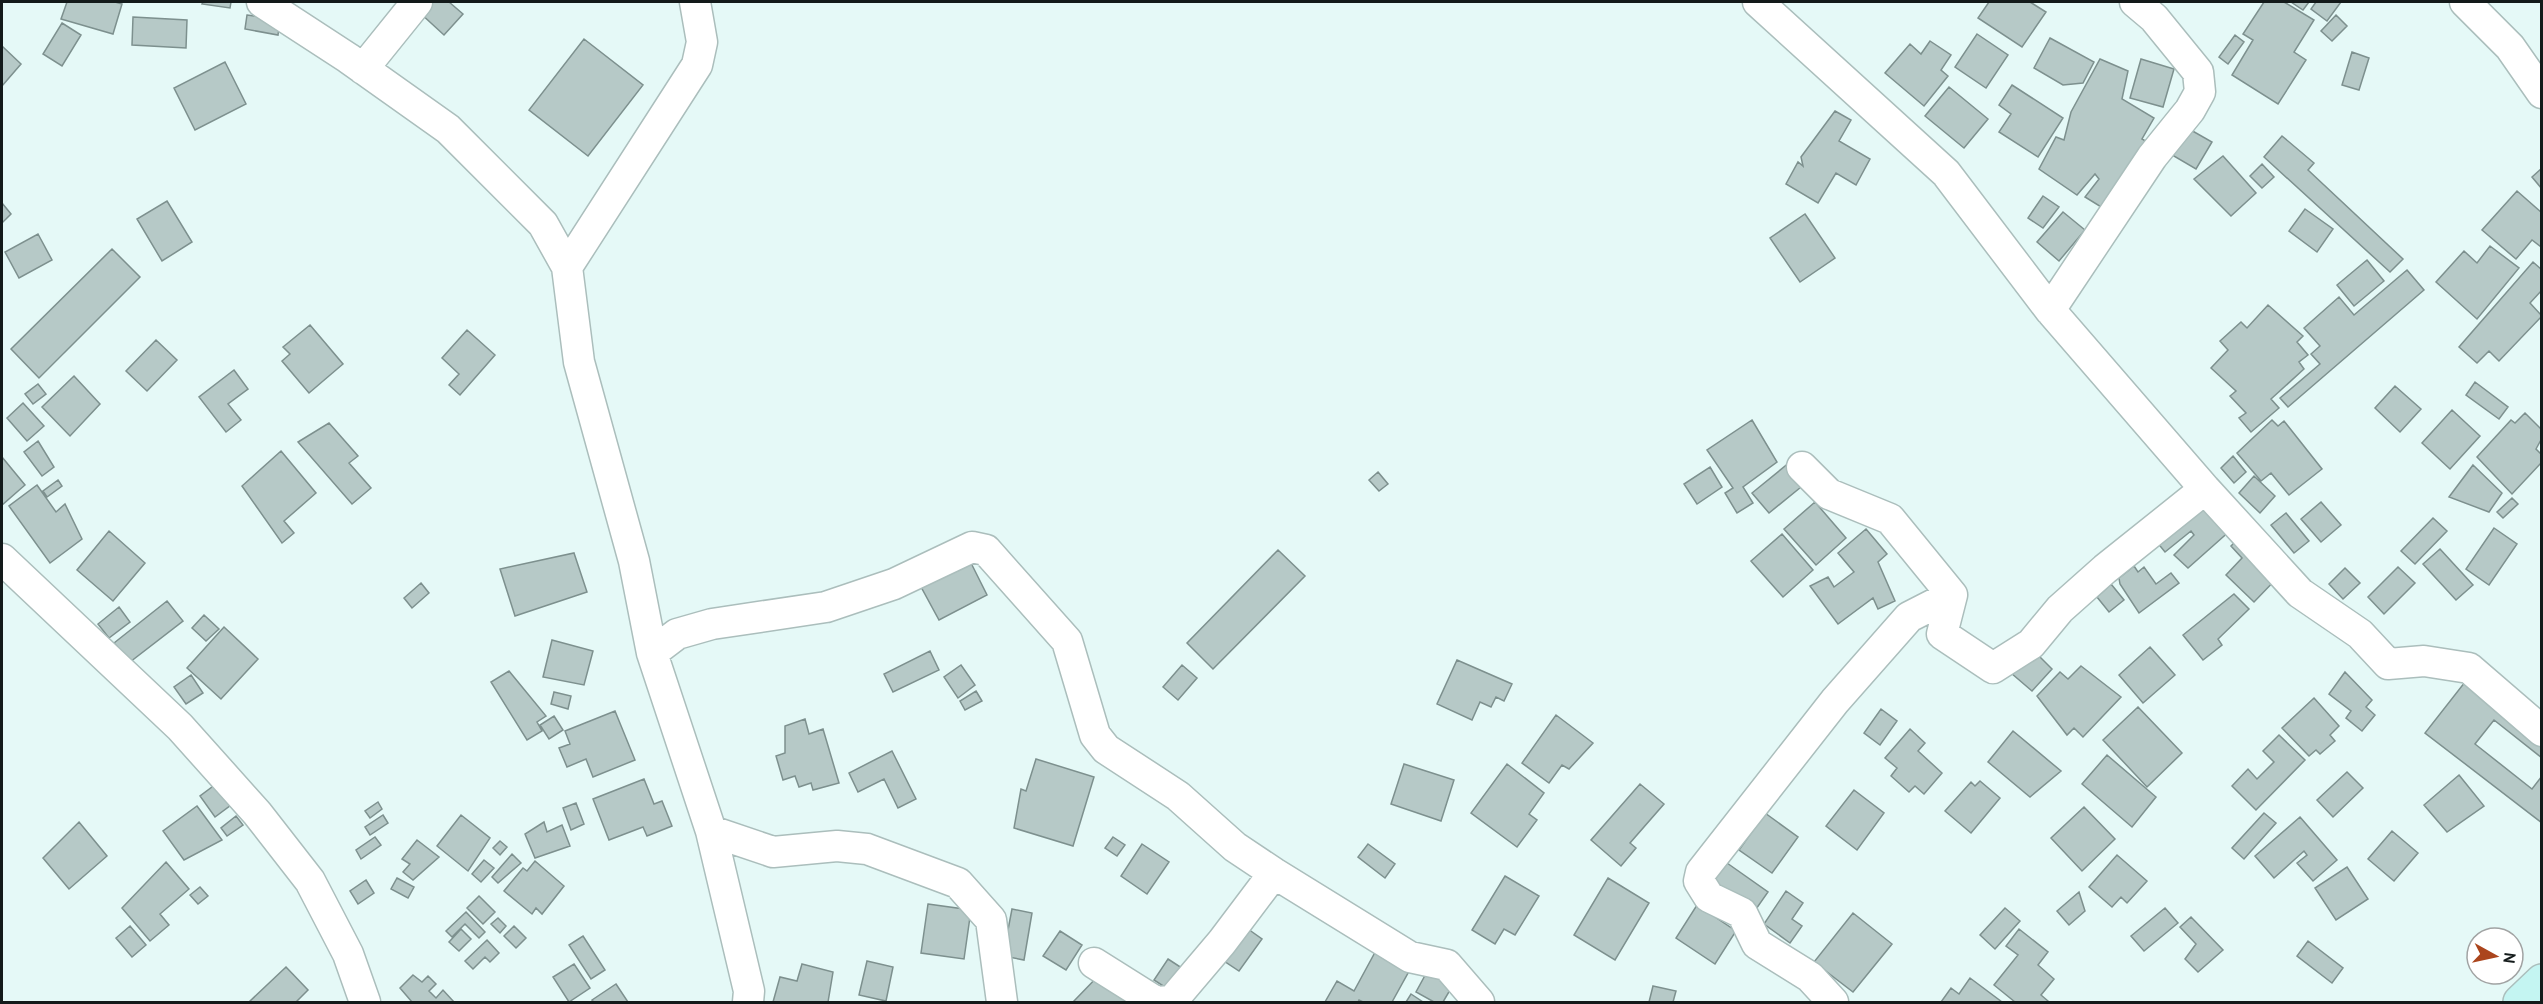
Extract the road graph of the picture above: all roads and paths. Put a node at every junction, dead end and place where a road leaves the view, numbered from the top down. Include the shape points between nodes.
1 (262, 2) edge
2 (417, 2) edge
3 (694, 2) edge
4 (1758, 2) edge
5 (2135, 2) edge
6 (2465, 2) edge
7 (363, 69) junction
8 (2541, 93) edge
9 (567, 267) junction
10 (2050, 310) junction
11 (1802, 467) dead end
12 (2205, 489) junction
13 (2, 559) edge
14 (1952, 595) junction
15 (652, 653) junction
16 (2541, 731) edge
17 (711, 831) junction
18 (1274, 873) junction
19 (1094, 963) dead end
20 (2541, 981) edge
21 (363, 1002) edge
22 (748, 1002) edge
23 (1002, 1002) edge
24 (1479, 1002) edge
25 (1833, 1002) edge
26 (2520, 1002) edge

1 - 7 street
2 - 7 street
3 - 9 street via 702,42 697,65
4 - 10 street via 1946,173
5 - 10 street via 2154,18 2198,72 2200,92
6 - 8 street via 2510,47
7 - 9 street via 448,129 543,224
9 - 15 street via 579,362 634,561
10 - 12 street
11 - 14 street via 1829,494 1890,519
12 - 14 street via 2060,609 2031,644 1993,668 1942,634
12 - 16 street via 2300,593 2360,634 2388,664 2424,661 2469,668
13 - 21 street via 180,727 257,813 310,881 348,954
14 - 25 street via 1909,617 1835,701 1701,872 1699,881 1709,897 1742,913 1757,944 1810,977
15 - 17 street
15 - 18 street via 677,634 712,624 826,607 894,584 972,547 987,550 1067,641 1095,735 1106,749 1178,796 1235,847
17 - 22 street via 749,991
17 - 23 street via 774,852 837,846 867,849 958,883 992,920
18 - 19 street via 1172,1001 1156,1002
18 - 24 street via 1410,957 1447,964
20 - 26 main road

